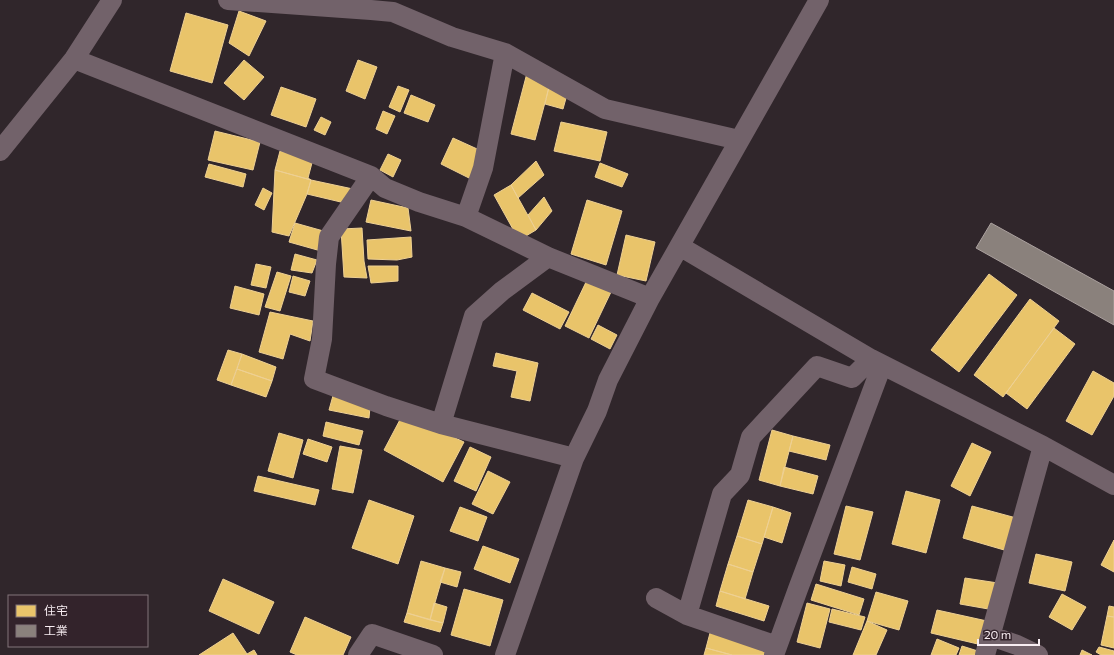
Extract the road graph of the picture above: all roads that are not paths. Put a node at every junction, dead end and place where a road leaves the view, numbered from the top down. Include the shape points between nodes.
1 (112, 0) edge
2 (228, 0) edge
3 (819, 0) edge
4 (505, 53) junction
5 (74, 59) junction
6 (739, 140) junction
7 (0, 151) edge
8 (371, 176) junction
9 (466, 217) junction
10 (681, 247) junction
11 (548, 257) junction
12 (650, 298) junction
13 (877, 362) junction
14 (441, 424) junction
15 (1043, 446) junction
16 (574, 458) junction
17 (1114, 485) edge
18 (656, 598) dead end
19 (687, 616) junction
20 (991, 636) junction
21 (776, 651) edge
22 (358, 655) edge
23 (433, 655) edge
24 (505, 655) edge
25 (985, 655) edge
26 (1038, 655) edge

1 - 5 street
2 - 4 street via 393,12 452,37
3 - 6 street
4 - 6 street via 605,109
4 - 9 street via 483,168
5 - 7 street
5 - 8 street
6 - 10 street
8 - 9 street via 386,188
8 - 14 street via 329,236 322,338 314,379
9 - 11 street
10 - 12 street
10 - 13 street
11 - 12 street
11 - 14 street via 502,291 474,316
12 - 16 street via 608,380 597,411
13 - 15 street
13 - 19 street via 852,378 817,366 751,437 740,475 722,494
13 - 21 street
14 - 16 street
15 - 17 street
15 - 20 street
16 - 24 street
18 - 19 street
19 - 21 street
20 - 25 street
20 - 26 street
22 - 23 street via 372,634

